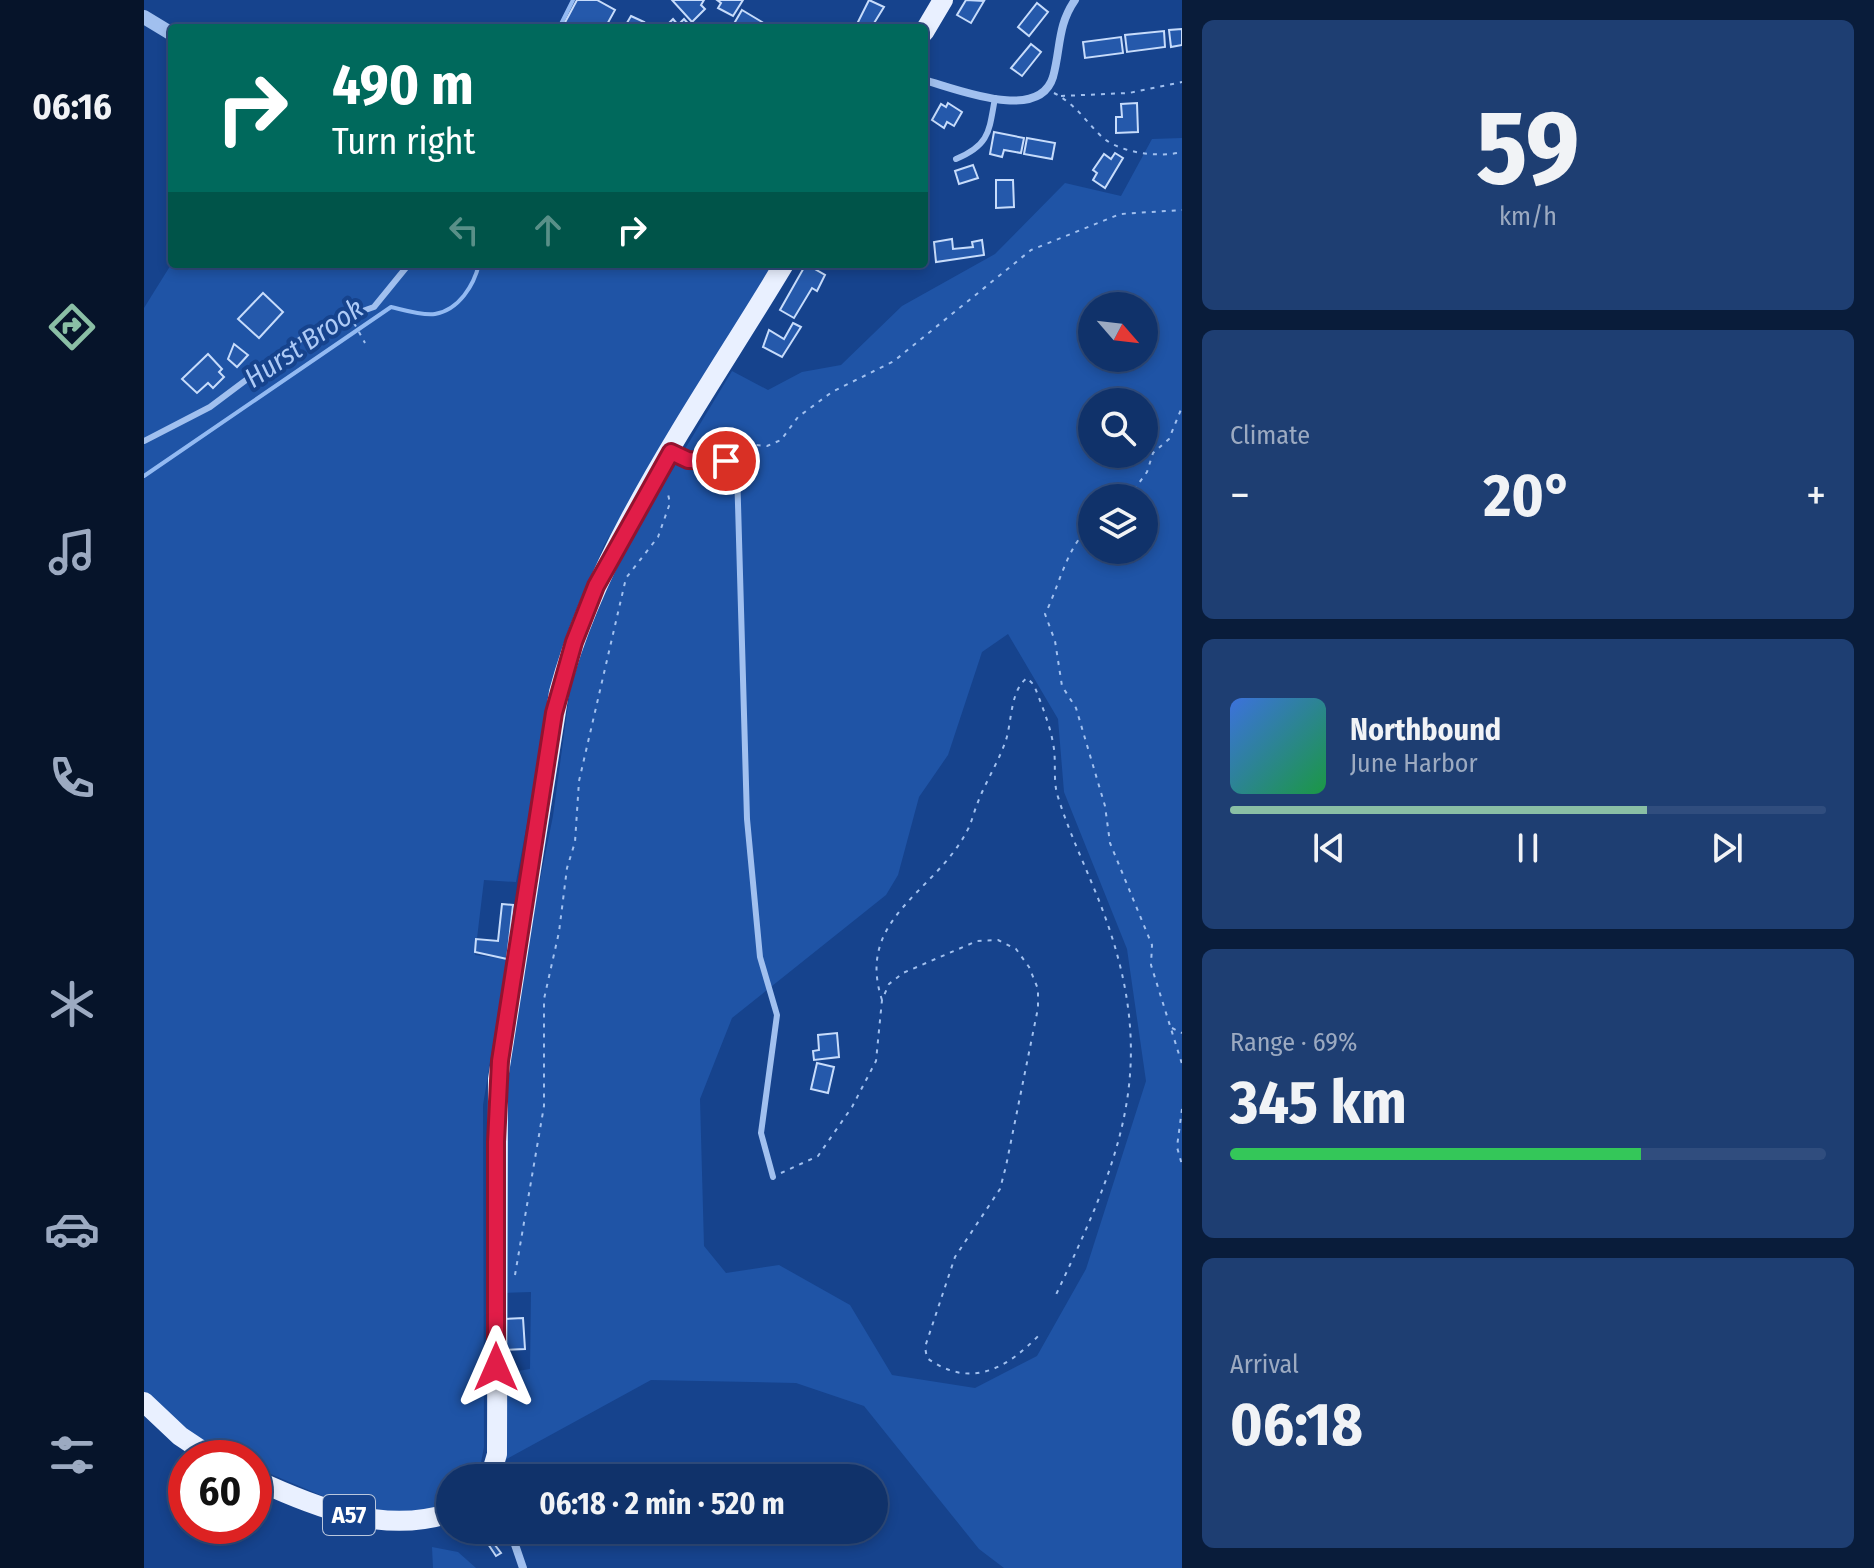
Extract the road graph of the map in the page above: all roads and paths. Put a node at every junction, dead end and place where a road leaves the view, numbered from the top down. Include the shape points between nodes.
1 (943, 0) edge
2 (1075, 0) edge
3 (144, 17) edge
4 (928, 25) edge
5 (168, 32) edge
6 (928, 81) edge
7 (1182, 82) edge
8 (1048, 89) junction
9 (1060, 96) junction
10 (995, 98) junction
11 (1182, 152) edge
12 (956, 159) dead end
13 (1182, 210) edge
14 (406, 268) edge
15 (782, 268) edge
16 (354, 323) dead end
17 (365, 343) dead end
18 (1182, 407) edge
19 (144, 441) edge
20 (694, 448) dead end
21 (666, 460) junction
22 (1138, 484) edge
23 (1078, 539) edge
24 (882, 1000) junction
25 (1171, 1027) junction
26 (1182, 1033) edge
27 (1182, 1064) edge
28 (1182, 1109) edge
29 (1182, 1165) edge
30 (773, 1177) joint
31 (495, 1279) junction
32 (1054, 1299) dead end
33 (1041, 1333) dead end
34 (144, 1402) edge
35 (186, 1440) edge
36 (494, 1464) edge
37 (272, 1487) edge
38 (436, 1516) edge
39 (515, 1544) edge
40 (523, 1568) edge

1 - 4 main road
2 - 8 street via 1063,18
3 - 5 street
6 - 10 street
7 - 9 path via 1129,93
8 - 9 path
8 - 10 street via 1022,103
9 - 11 path via 1078,108 1102,138 1146,156
10 - 12 lane via 985,141
13 - 20 path via 1120,214 1031,250 894,361 832,392 798,417 781,440 767,446
14 - 19 lane via 374,307 317,327 210,407
15 - 21 main road
16 - 17 path
18 - 22 path via 1169,439 1153,453
21 - 30 lane via 726,461 737,469 747,819 760,957 777,1015 761,1133
21 - 31 main road via 596,586 554,713 502,1042
21 - 31 path via 670,503 658,537 626,578 579,781 575,842 544,999 544,1106 514,1277
23 - 25 path via 1045,614 1062,686 1076,708 1101,792 1110,843 1152,945 1151,965
24 - 30 path via 876,1061 852,1107 818,1156
24 - 32 path via 874,977 881,937 968,829 1006,741 1017,691 1027,678 1054,747 1056,794 1109,929 1123,984 1132,1074 1126,1119 1107,1185
24 - 33 path via 889,984 903,973 977,941 998,940 1016,949 1029,967 1038,989 1038,1008 1000,1189 955,1257 925,1347 927,1358 964,1374 1006,1364
25 - 26 path
25 - 27 path
28 - 29 path via 1177,1147
31 - 36 main road
34 - 35 main road
37 - 38 main road, A57 via 373,1521
39 - 40 street

